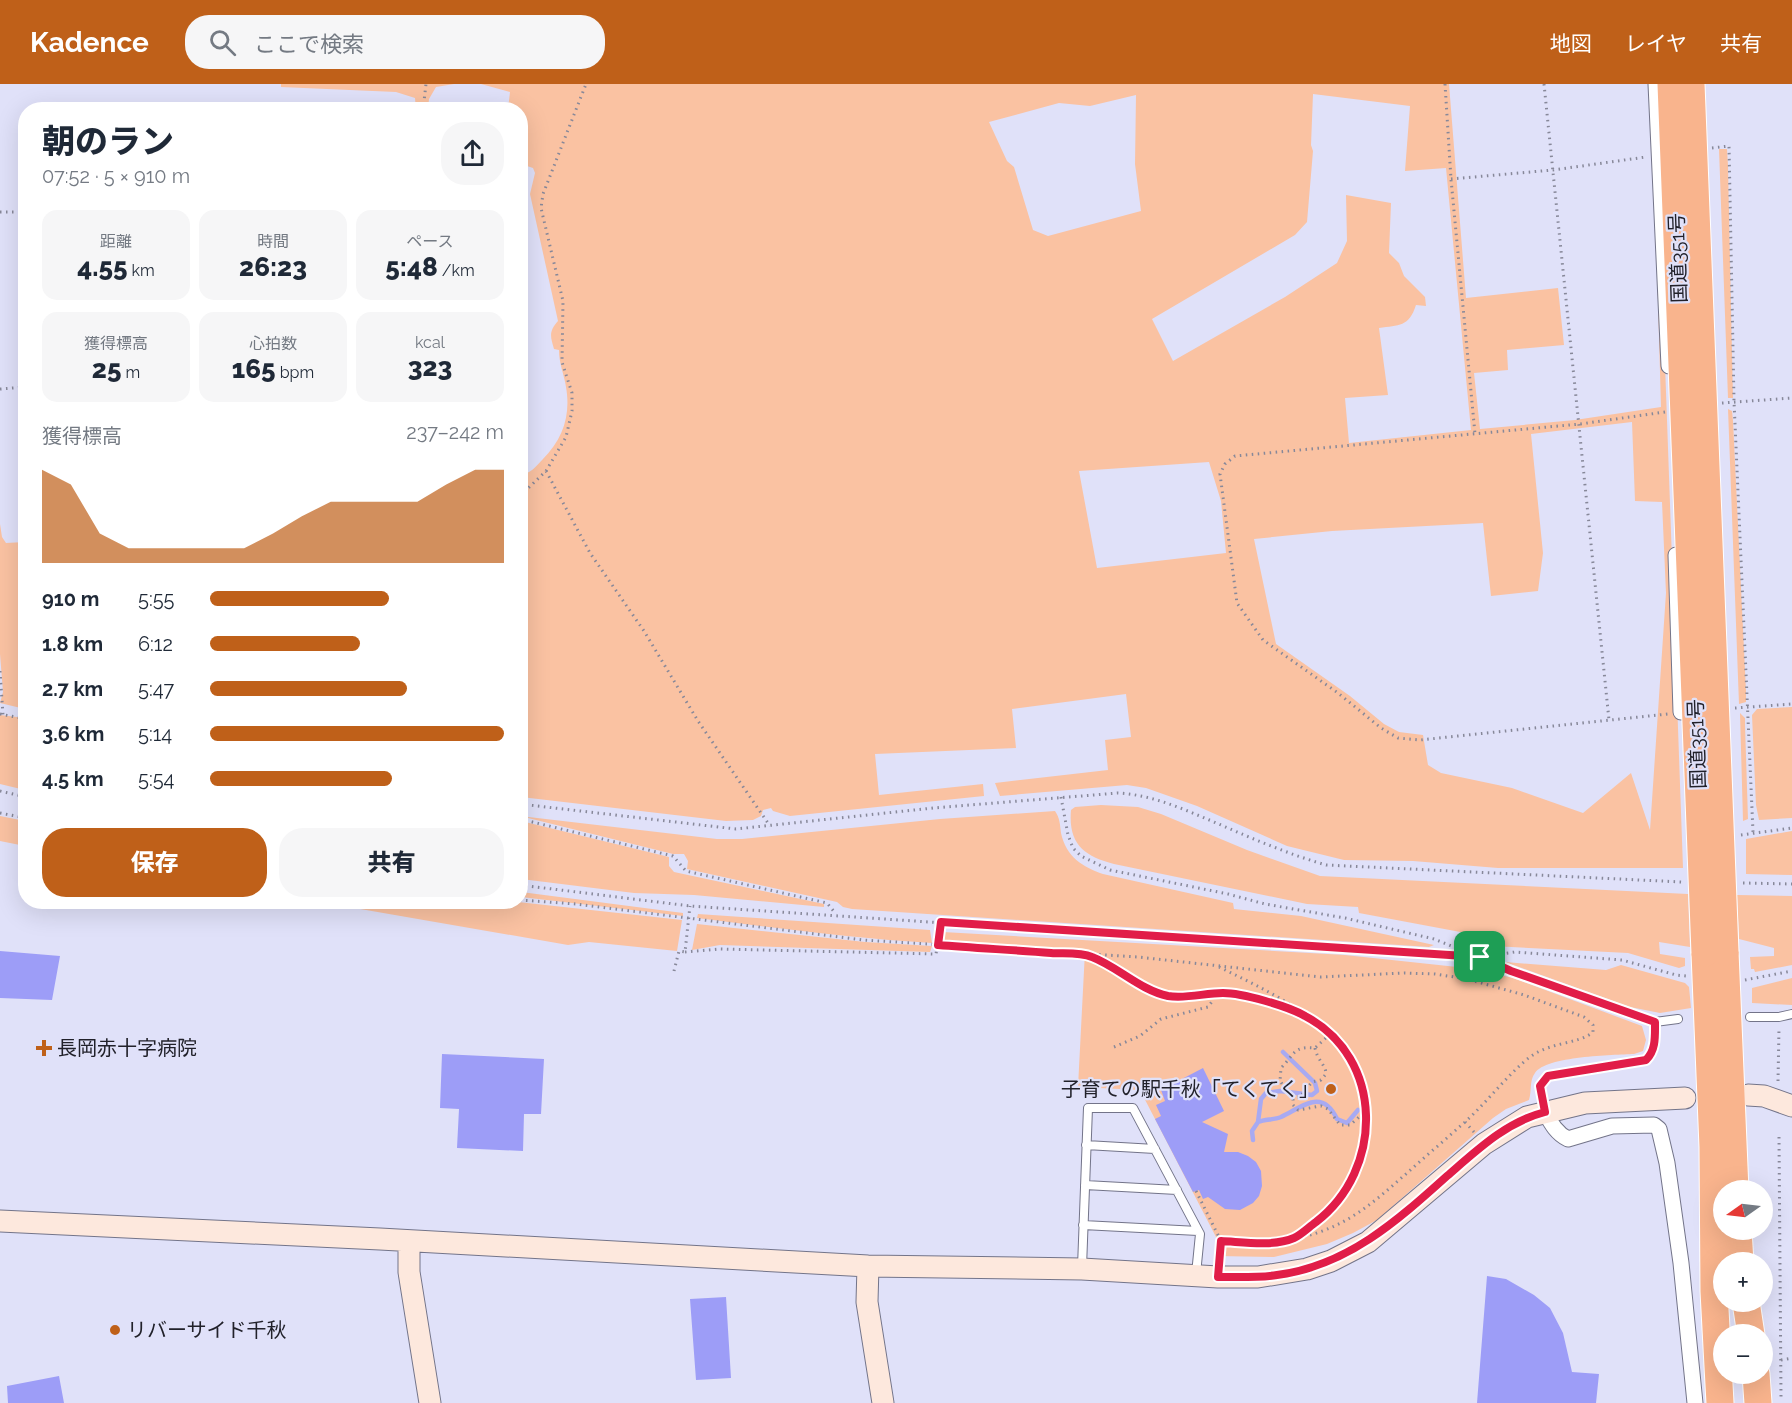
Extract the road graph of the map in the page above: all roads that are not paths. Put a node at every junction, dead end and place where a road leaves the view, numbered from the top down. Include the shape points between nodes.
1 (1656, 84) edge
2 (1671, 84) edge
3 (1691, 84) edge
4 (1681, 712) road end
5 (1707, 961) junction
6 (1792, 1014) edge
7 (1750, 1017) dead end
8 (1678, 1019) dead end
9 (1748, 1095) dead end
10 (1685, 1098) dead end
11 (1792, 1106) edge
12 (1545, 1112) junction
13 (1086, 1145) junction
14 (1155, 1149) junction
15 (1734, 1180) edge
16 (1085, 1185) junction
17 (1177, 1190) junction
18 (0, 1221) edge
19 (1083, 1225) junction
20 (1198, 1231) junction
21 (409, 1242) junction
22 (868, 1266) junction
23 (1082, 1269) junction
24 (1195, 1275) junction
25 (1744, 1384) edge
26 (1761, 1384) edge
27 (1769, 1400) edge
28 (430, 1403) edge
29 (883, 1403) edge
30 (1695, 1403) edge
31 (1720, 1403) edge
32 (1745, 1403) edge

1 - 4 street
2 - 5 highway, 国道351号, bridge
3 - 5 highway, 国道351号, bridge
5 - 15 highway, 国道351号
5 - 31 highway, 国道351号
6 - 7 lane
8 - 12 lane via 1655,1022 1652,1054 1646,1060 1548,1076 1540,1086
9 - 11 street
10 - 12 street via 1605,1102
12 - 24 street via 1527,1117 1484,1144 1390,1225 1346,1254 1279,1275
12 - 30 street via 1554,1128 1568,1139 1612,1126 1654,1125 1659,1129 1681,1263
13 - 14 lane
13 - 14 lane via 1088,1108 1133,1108
13 - 16 lane
14 - 17 lane
16 - 17 lane
16 - 19 lane
17 - 20 lane
18 - 21 street
19 - 20 lane
19 - 23 lane
20 - 24 lane
21 - 22 street
21 - 28 street via 409,1272
22 - 23 street
22 - 29 street via 867,1302
23 - 24 street
25 - 32 highway
26 - 27 highway

